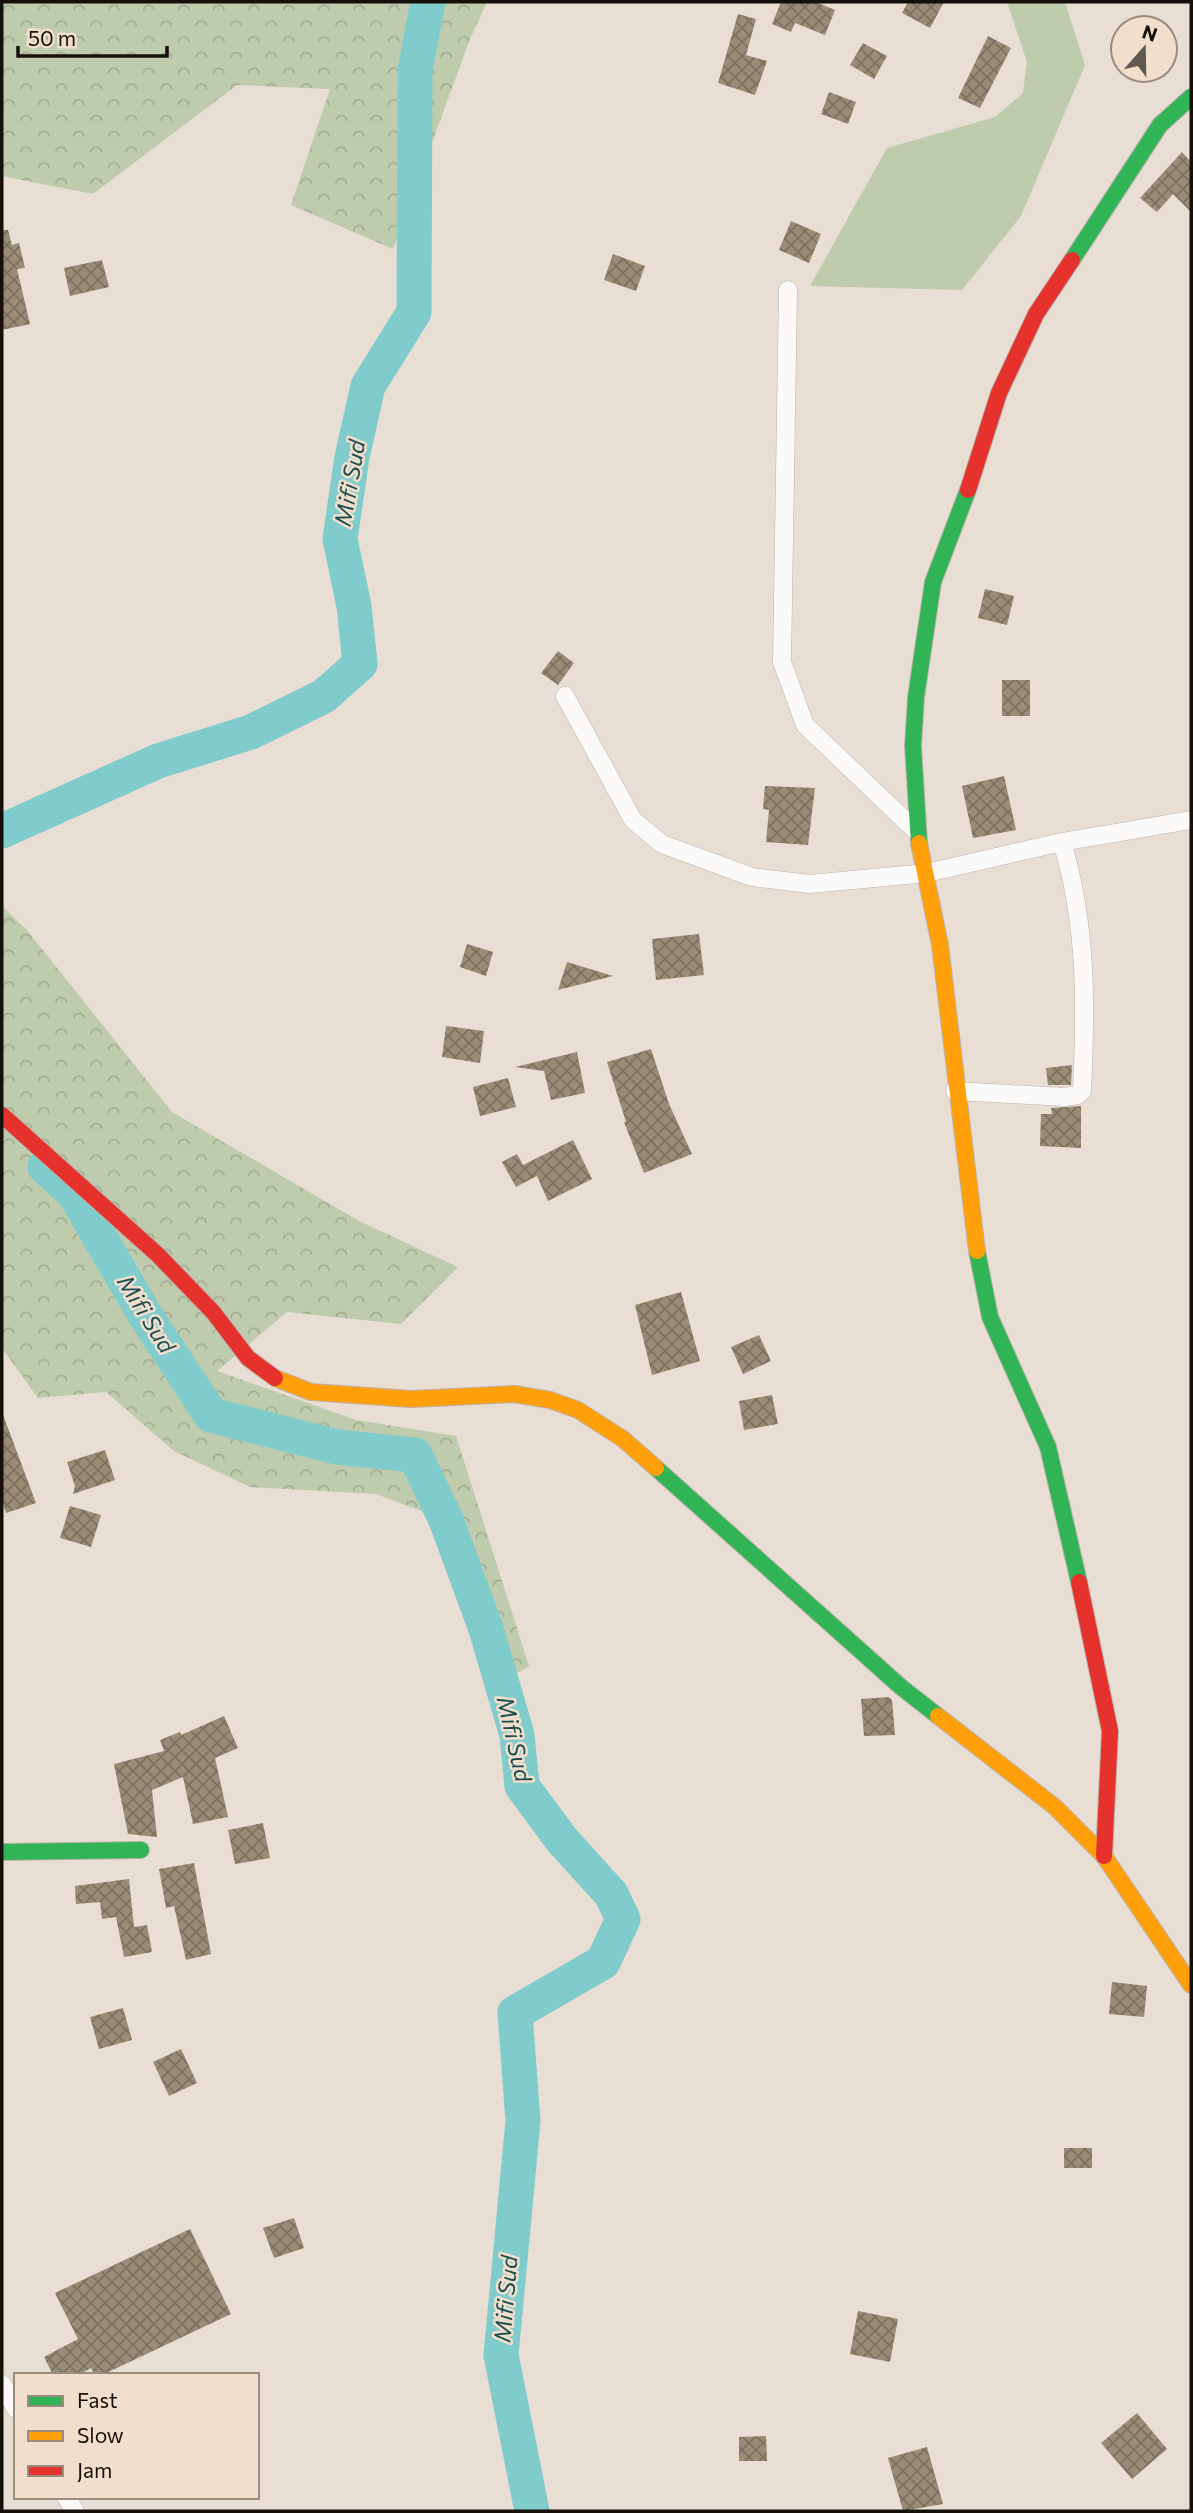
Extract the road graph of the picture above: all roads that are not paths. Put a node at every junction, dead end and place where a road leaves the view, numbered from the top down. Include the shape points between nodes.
1 (1191, 97) edge
2 (788, 290) dead end
3 (565, 696) dead end
4 (1191, 820) edge
5 (916, 831) junction
6 (1062, 842) junction
7 (927, 873) junction
8 (955, 1091) junction
9 (2, 1115) edge
10 (141, 1850) dead end
11 (2, 1852) edge
12 (1104, 1856) junction
13 (1191, 1985) edge
14 (2, 2384) edge
15 (14, 2405) edge

1 - 5 street via 1160,125 1052,285 999,393 933,582 916,697
2 - 5 street via 782,662 806,725
3 - 7 street via 633,820 662,844 752,877 810,884
4 - 6 street
5 - 7 street
6 - 7 street
6 - 8 street via 1079,909 1086,971 1082,1091 1064,1097
7 - 8 street via 940,945
8 - 12 street via 980,1279 990,1317 1048,1447 1110,1731
9 - 12 street via 158,1255 213,1312 248,1358 275,1378 312,1392 411,1399 514,1394 550,1400 578,1410 623,1439 901,1687 1055,1807
10 - 11 street
12 - 13 street
14 - 15 street

